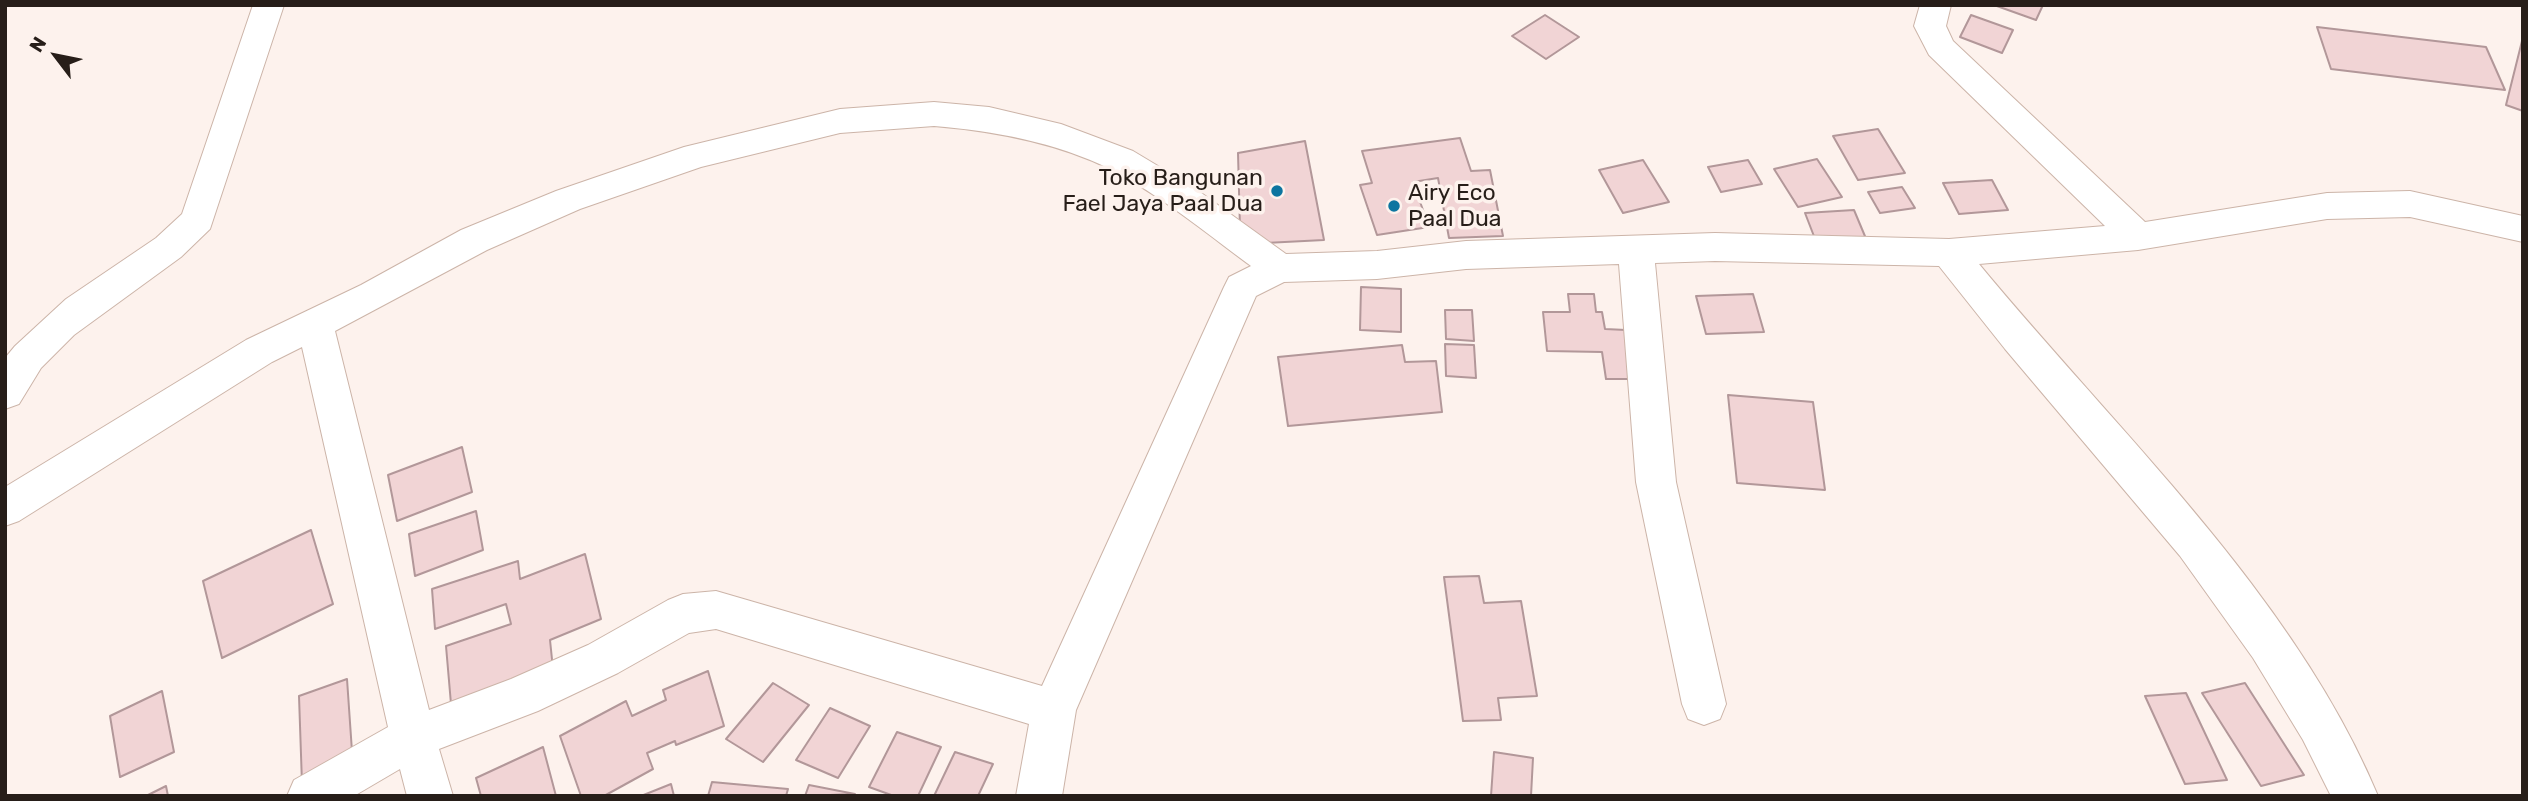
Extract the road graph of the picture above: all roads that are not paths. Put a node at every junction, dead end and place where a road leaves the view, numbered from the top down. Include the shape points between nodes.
1 (269, 5) edge
2 (1936, 5) edge
3 (2523, 229) edge
4 (2138, 237) junction
5 (1636, 250) junction
6 (1949, 253) junction
7 (1279, 268) junction
8 (315, 324) junction
9 (5, 393) edge
10 (5, 508) edge
11 (1704, 704) dead end
12 (1054, 710) junction
13 (413, 737) junction
14 (310, 796) edge
15 (430, 796) edge
16 (1039, 796) edge
17 (2355, 796) edge

1 - 9 street via 198,220 180,239 41,342
2 - 4 street via 1930,26 1940,47
3 - 4 street via 2396,204 2327,206
4 - 6 street
5 - 6 street via 1715,247
5 - 7 street via 1466,255 1377,265
5 - 11 street via 1656,482
6 - 17 street via 2196,543 2319,725
7 - 8 street via 1181,196 1121,160 1049,133 989,119 934,114 840,121 696,156 568,200 474,240
7 - 12 street via 1242,287
8 - 10 street via 259,351
8 - 13 street
12 - 13 street via 716,610 683,614 603,659 523,696
12 - 16 street
13 - 14 street
13 - 15 street

